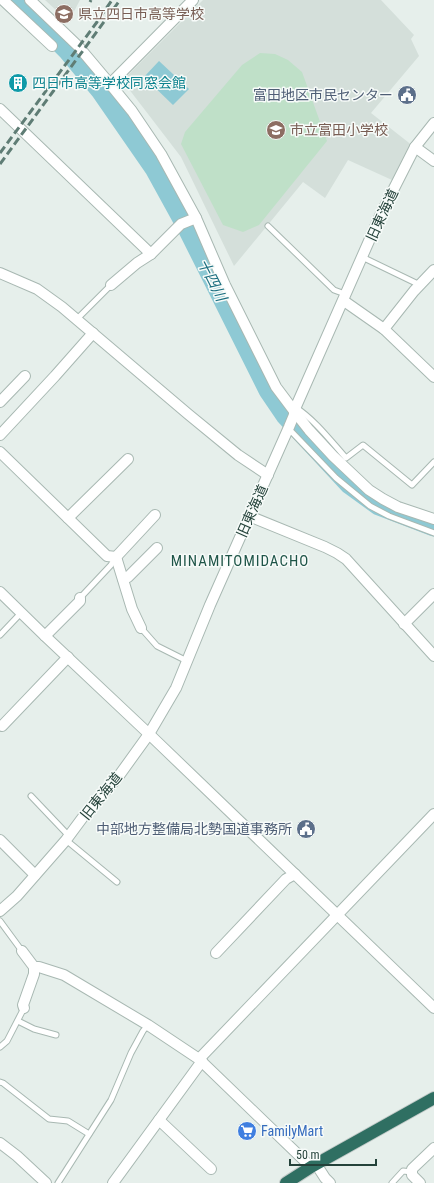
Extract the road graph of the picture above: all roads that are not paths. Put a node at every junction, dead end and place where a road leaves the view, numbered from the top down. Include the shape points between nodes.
1 (3, 0) edge
2 (30, 0) edge
3 (193, 0) edge
4 (52, 46) dead end
5 (110, 84) junction
6 (0, 109) edge
7 (434, 123) edge
8 (415, 147) junction
9 (434, 161) edge
10 (194, 219) junction
11 (268, 226) dead end
12 (151, 254) junction
13 (362, 257) junction
14 (434, 270) edge
15 (0, 273) edge
16 (111, 285) joint
17 (420, 285) junction
18 (344, 298) junction
19 (77, 319) junction
20 (384, 329) junction
21 (93, 333) junction
22 (25, 376) dead end
23 (434, 377) edge
24 (0, 402) edge
25 (294, 411) junction
26 (289, 427) junction
27 (0, 435) edge
28 (0, 452) edge
29 (128, 459) dead end
30 (434, 462) edge
31 (268, 475) junction
32 (155, 515) dead end
33 (249, 516) junction
34 (68, 518) junction
35 (434, 519) edge
36 (434, 532) edge
37 (157, 548) dead end
38 (116, 557) junction
39 (123, 579) junction
40 (0, 592) edge
41 (434, 594) edge
42 (80, 598) joint
43 (21, 613) junction
44 (404, 624) junction
45 (141, 628) joint
46 (0, 635) edge
47 (45, 636) junction
48 (434, 656) edge
49 (68, 658) junction
50 (187, 661) junction
51 (2, 726) dead end
52 (150, 734) junction
53 (31, 796) dead end
54 (434, 814) edge
55 (68, 838) junction
56 (0, 840) edge
57 (295, 874) junction
58 (36, 876) junction
59 (117, 882) dead end
60 (0, 911) edge
61 (337, 914) junction
62 (0, 921) edge
63 (22, 951) joint
64 (216, 953) dead end
65 (34, 967) junction
66 (24, 1008) joint
67 (434, 1008) edge
68 (18, 1021) junction
69 (148, 1026) junction
70 (56, 1035) dead end
71 (0, 1047) edge
72 (201, 1060) junction
73 (0, 1082) edge
74 (434, 1098) edge
75 (159, 1120) junction
76 (89, 1134) junction
77 (0, 1143) edge
78 (434, 1148) edge
79 (314, 1166) junction
80 (211, 1169) dead end
81 (412, 1172) junction
82 (46, 1183) edge
83 (58, 1183) edge
84 (113, 1183) edge
85 (286, 1183) edge
86 (330, 1183) edge
87 (392, 1183) edge
88 (420, 1183) edge

1 - 4 street
2 - 5 street via 78,46
3 - 5 street
5 - 10 street via 161,154
6 - 12 street
7 - 8 street, 旧東海道
8 - 9 street
8 - 13 street, 旧東海道
10 - 12 street via 182,224
10 - 25 street via 276,388
11 - 18 lane
12 - 16 street
13 - 17 lane
13 - 18 street, 旧東海道
14 - 17 street
15 - 19 street via 37,289
16 - 19 lane
17 - 20 street
18 - 20 street
18 - 25 street, 旧東海道
19 - 21 street
20 - 23 street
21 - 27 street
21 - 31 street via 238,455
22 - 24 street
25 - 26 street, 旧東海道
25 - 30 lane via 308,417 346,458 363,445 412,485
25 - 35 street via 333,456 369,490 398,507
26 - 31 street, 旧東海道
26 - 36 lane via 336,478 370,506 389,516
28 - 34 street
29 - 34 street
31 - 33 street, 旧東海道
32 - 38 street
33 - 44 street via 338,553
33 - 50 street, 旧東海道
34 - 38 street via 107,556
37 - 39 street
38 - 39 street
38 - 42 lane
39 - 45 street
40 - 43 street
41 - 44 street
42 - 47 street via 80,601
43 - 46 lane
43 - 47 street
44 - 48 street
45 - 50 lane via 158,646
47 - 49 street
49 - 51 street
49 - 52 street
50 - 52 street, 旧東海道 via 176,688
52 - 55 street, 旧東海道
52 - 57 street
53 - 55 lane
54 - 61 street
55 - 58 street, 旧東海道
55 - 59 lane
56 - 58 street
57 - 61 street
57 - 64 street via 286,879
58 - 60 street, 旧東海道
61 - 67 street
61 - 72 street
62 - 63 lane
63 - 65 street
65 - 66 street
65 - 69 street via 64,975
66 - 68 lane
68 - 70 lane
68 - 71 lane via 7,1041
69 - 72 street
69 - 76 lane via 130,1052 111,1100
72 - 75 street
72 - 79 street
73 - 76 lane via 48,1119 68,1120
74 - 79 highway
75 - 80 street
75 - 84 street
76 - 83 lane
77 - 82 street
78 - 81 street via 412,1169
79 - 85 highway
79 - 86 street
81 - 87 lane via 403,1171
81 - 88 street

